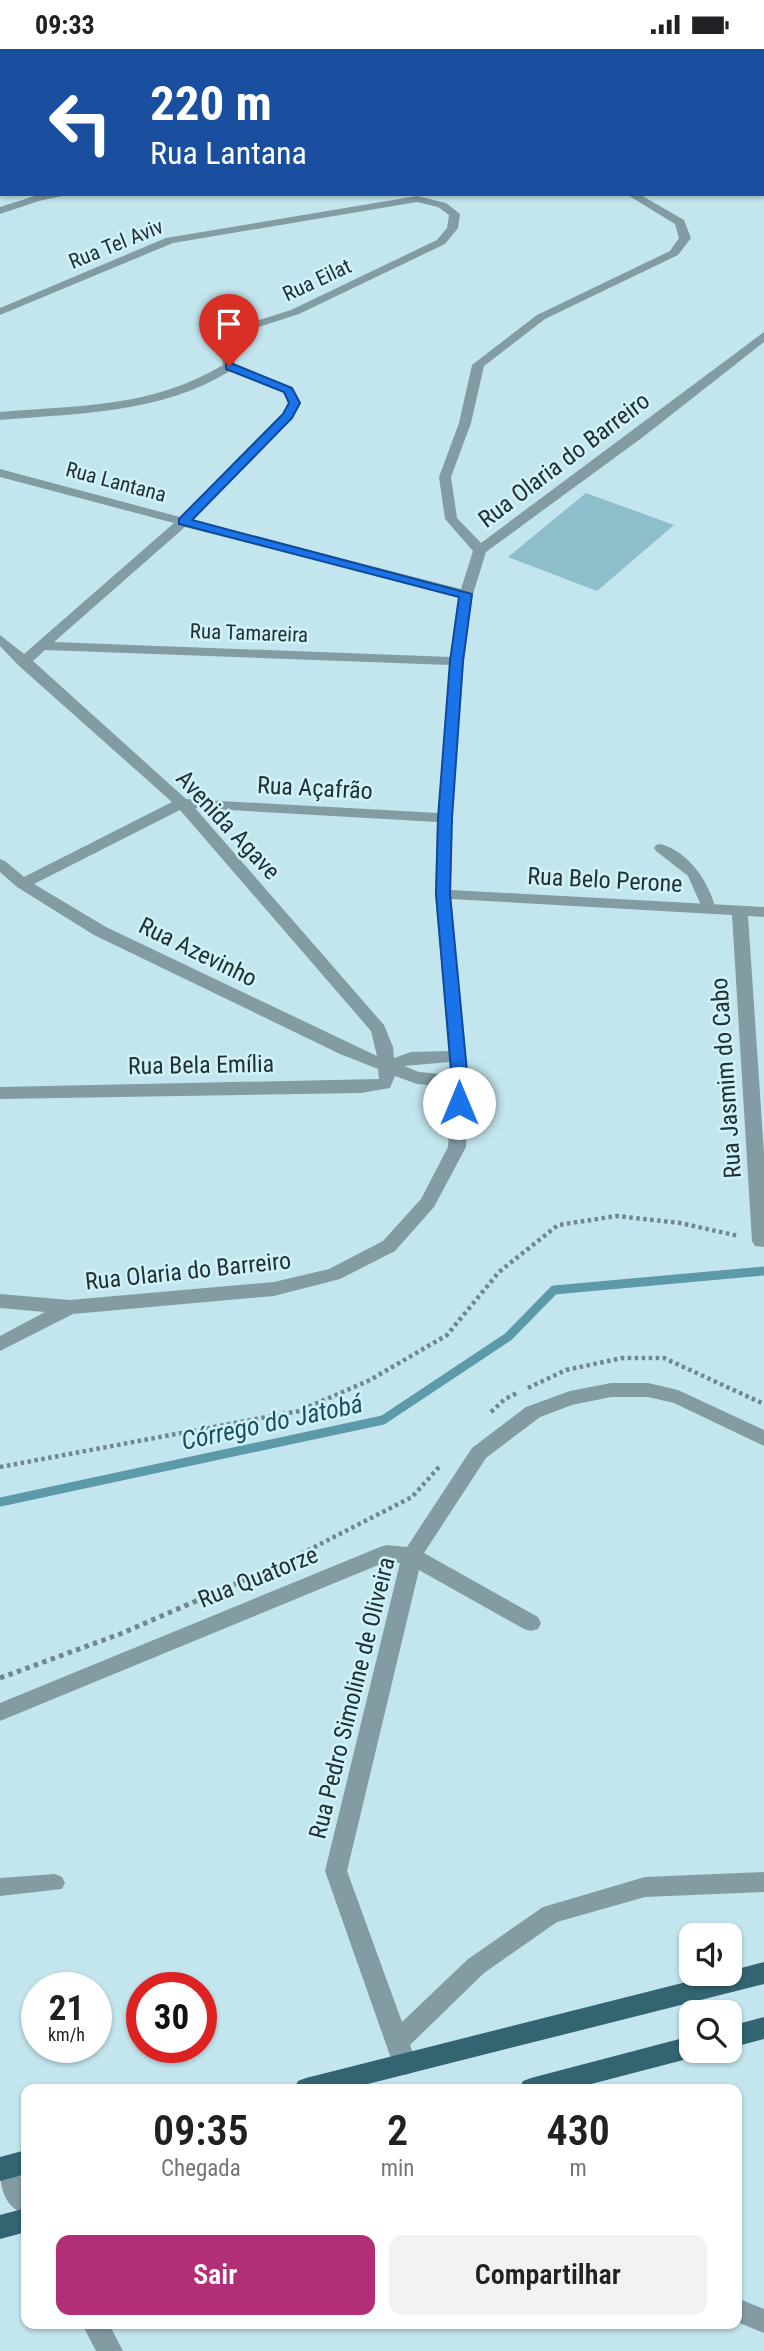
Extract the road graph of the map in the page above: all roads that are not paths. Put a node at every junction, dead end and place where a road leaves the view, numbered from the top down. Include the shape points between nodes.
1 (52, 196) edge
2 (634, 196) edge
3 (0, 211) edge
4 (455, 214) joint
5 (0, 312) edge
6 (764, 336) edge
7 (229, 366) junction
8 (0, 416) edge
9 (0, 473) edge
10 (184, 521) junction
11 (480, 550) junction
12 (466, 594) junction
13 (0, 639) edge
14 (41, 646) junction
15 (457, 661) junction
16 (23, 662) junction
17 (182, 803) junction
18 (445, 818) junction
19 (661, 848) dead end
20 (0, 864) edge
21 (22, 884) junction
22 (443, 894) junction
23 (709, 909) junction
24 (740, 911) junction
25 (764, 912) edge
26 (458, 1056) junction
27 (385, 1067) junction
28 (460, 1082) junction
29 (0, 1093) edge
30 (761, 1241) road end
31 (0, 1301) edge
32 (69, 1307) junction
33 (0, 1344) edge
34 (764, 1440) edge
35 (412, 1556) junction
36 (531, 1623) dead end
37 (0, 1712) edge
38 (764, 1882) edge
39 (55, 1883) dead end
40 (0, 1887) edge
41 (764, 1973) edge
42 (764, 2028) edge
43 (742, 2034) edge
44 (397, 2042) junction
45 (679, 2050) edge
46 (405, 2064) junction
47 (326, 2084) edge
48 (550, 2084) edge
49 (21, 2163) edge
50 (0, 2169) edge
51 (21, 2196) edge
52 (21, 2221) edge
53 (0, 2227) edge
54 (742, 2312) edge
55 (764, 2321) edge
56 (98, 2329) edge
57 (110, 2351) edge

1 - 3 street
2 - 11 street via 680,222 685,238 674,253 541,317 478,365 465,423 444,477 451,519
4 - 5 street, Rua Tel Aviv via 442,205 417,199 170,240
4 - 7 street, Rua Eilat via 452,228 441,242 230,338
6 - 11 street, Rua Olaria do Barreiro
7 - 8 street via 184,391 158,398
7 - 10 street via 288,390 295,403 288,416
9 - 10 street, Rua Lantana
10 - 12 street, Rua Lantana
10 - 14 street
11 - 12 street, Rua Olaria do Barreiro
12 - 15 street, Rua Olaria do Barreiro
13 - 16 street, Avenida Agave
14 - 15 street, Rua Tamareira
14 - 16 street
15 - 18 street, Rua Olaria do Barreiro
16 - 17 street, Avenida Agave
17 - 18 street, Rua Açafrão
17 - 21 street
17 - 27 street, Avenida Agave via 378,1029
18 - 22 street, Rua Olaria do Barreiro
19 - 23 lane via 698,877
20 - 21 street, Rua Azevinho
21 - 27 street, Rua Azevinho via 100,931
22 - 23 street, Rua Belo Perone
22 - 26 street, Rua Olaria do Barreiro
23 - 24 street, Rua Belo Perone
24 - 25 street, Rua Belo Perone
24 - 30 street, Rua Jasmim do Cabo
26 - 27 street via 411,1058
26 - 28 street, Rua Olaria do Barreiro
27 - 28 street, Rua Azevinho via 417,1078
27 - 29 street, Rua Bela Emília via 384,1084 361,1087
28 - 32 street, Rua Olaria do Barreiro via 457,1147 428,1203 389,1246 334,1274 274,1289
31 - 32 street, Rua Olaria do Barreiro
32 - 33 street
34 - 35 street, Rua Pedro Simoline de Oliveira via 678,1397 648,1390 611,1390 570,1398 533,1412 480,1453
35 - 36 street
35 - 37 street, Rua Quatorze via 387,1553
35 - 44 street, Rua Pedro Simoline de Oliveira via 336,1871
38 - 44 street via 645,1887 551,1914 476,1966
39 - 40 lane
41 - 46 main road
42 - 43 main road
44 - 46 street, Rua Pedro Simoline de Oliveira
45 - 48 main road
46 - 47 main road
49 - 50 main road
50 - 51 street
52 - 53 main road
54 - 55 street
56 - 57 street

